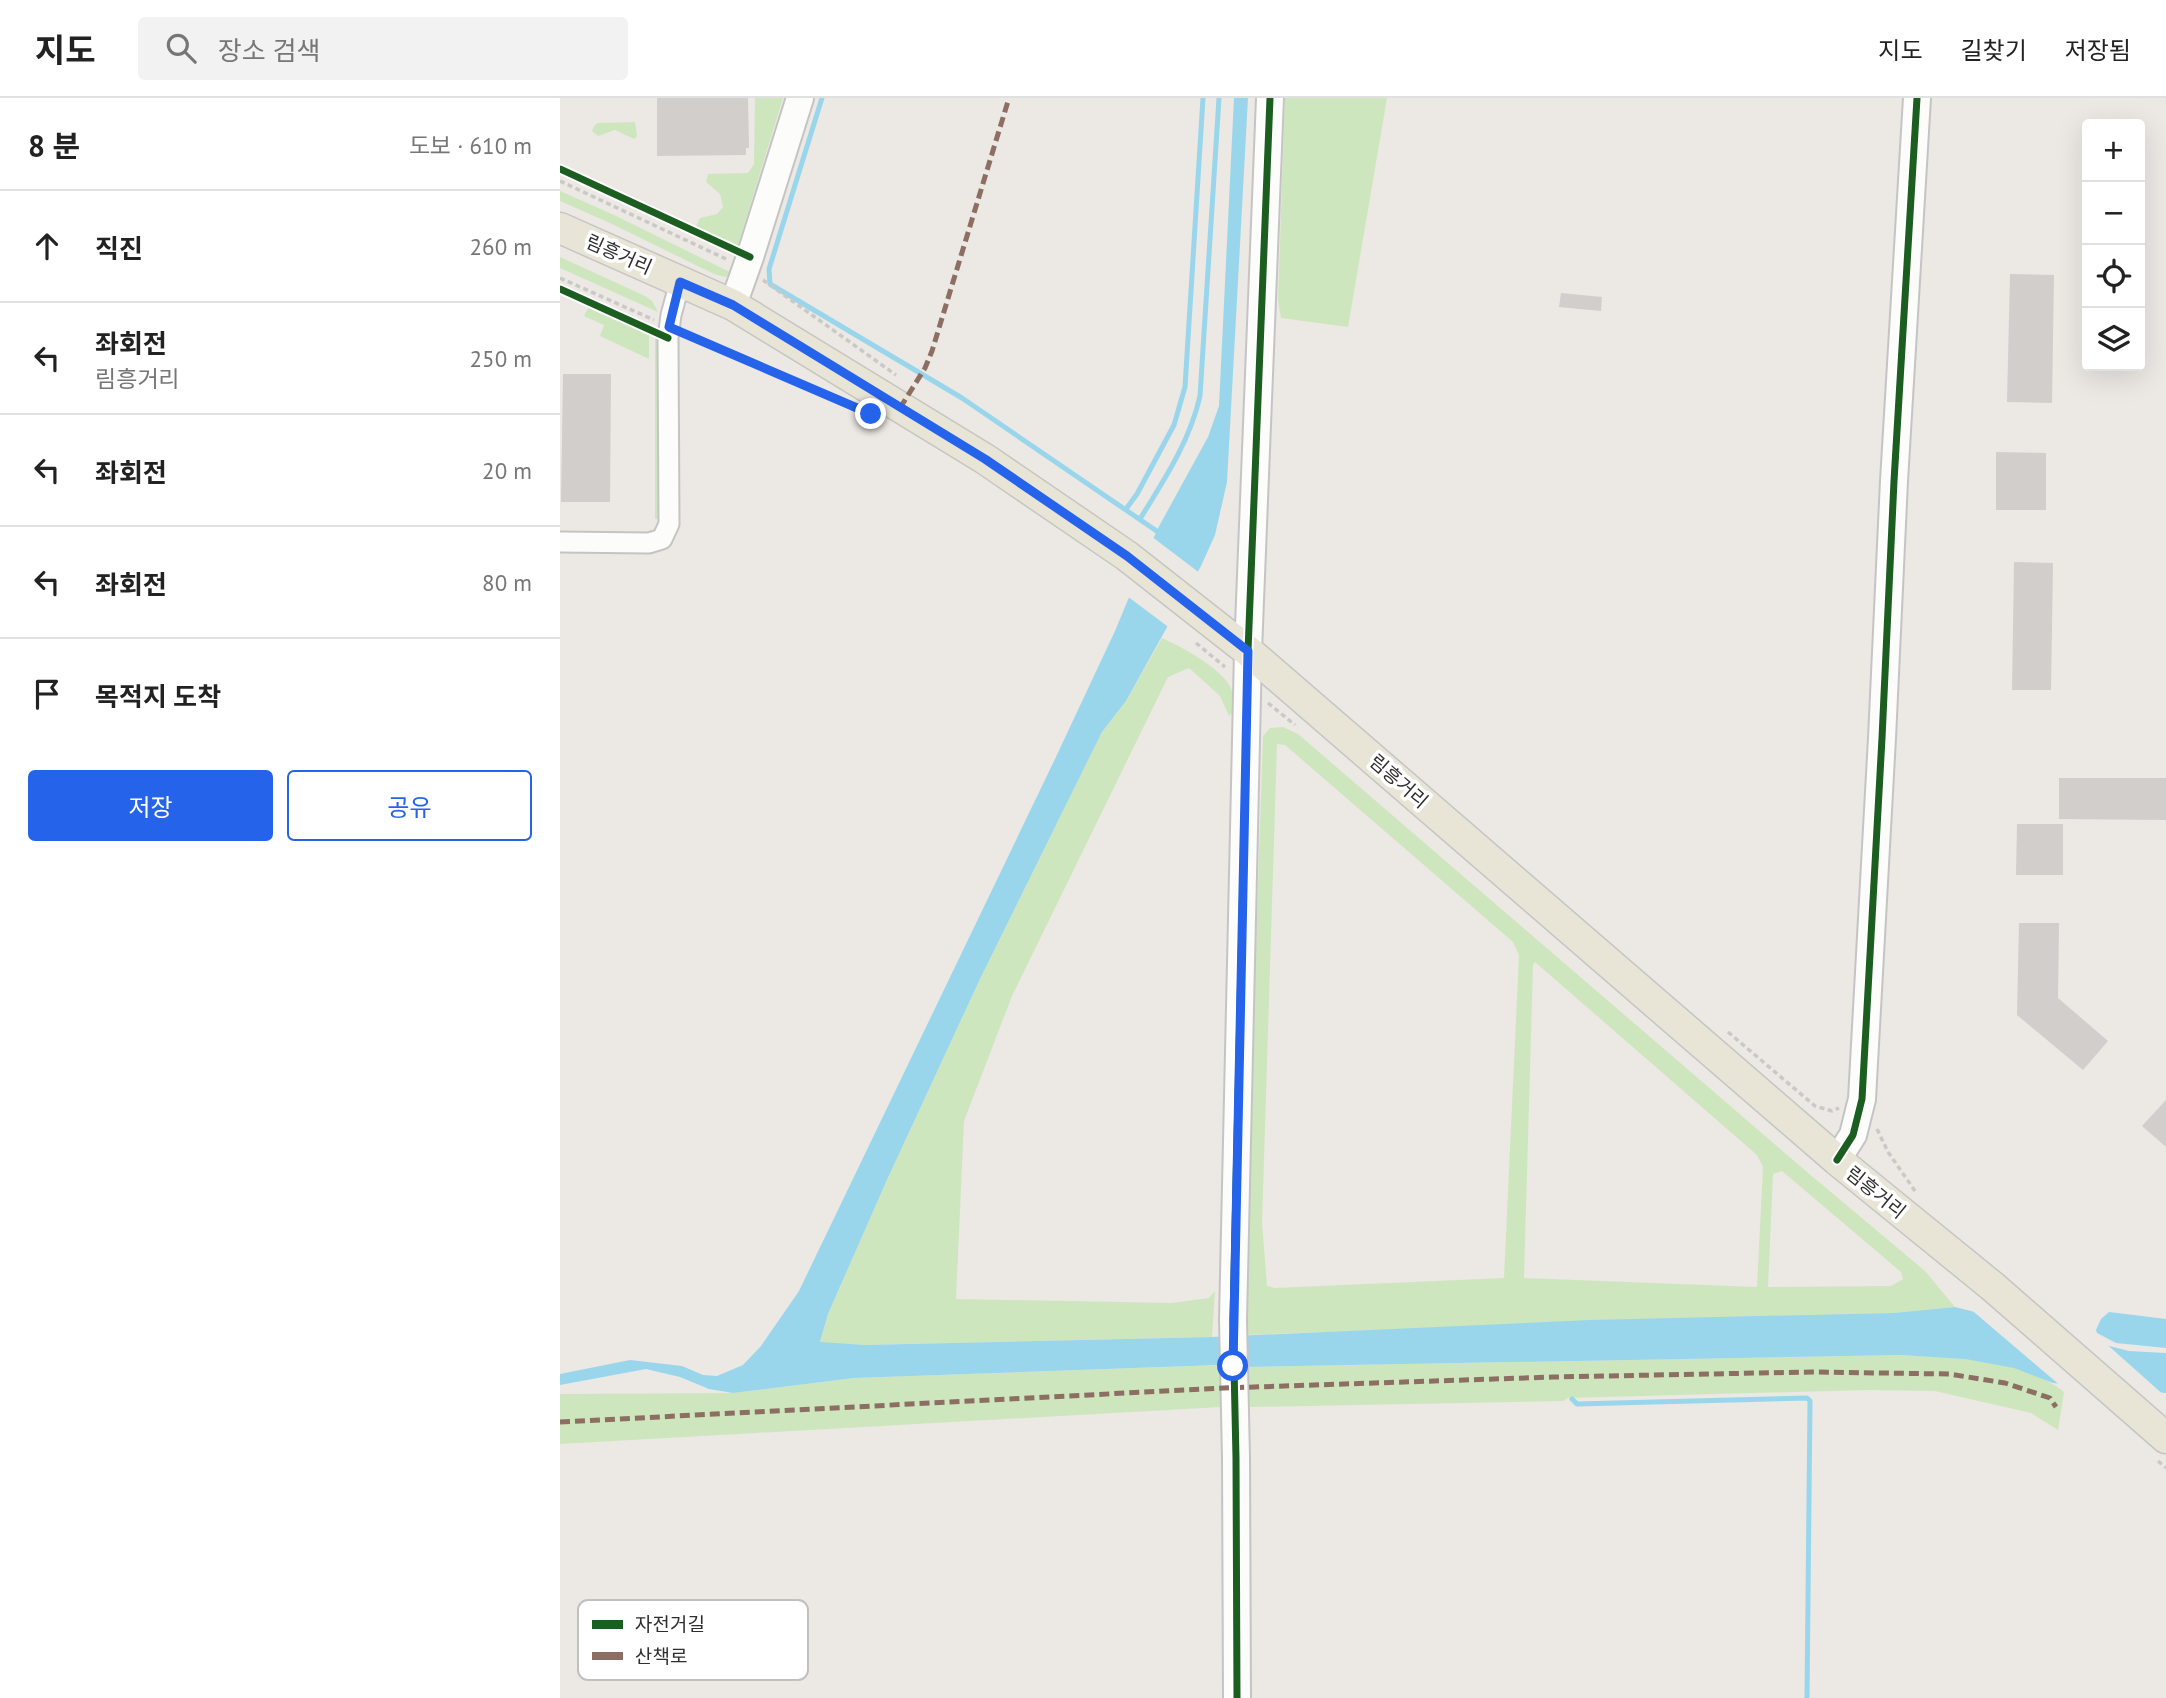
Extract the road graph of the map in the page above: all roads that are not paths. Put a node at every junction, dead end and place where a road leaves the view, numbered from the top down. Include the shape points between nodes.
1 (800, 98) edge
2 (1270, 98) edge
3 (1917, 98) edge
4 (560, 228) edge
5 (680, 282) junction
6 (733, 305) junction
7 (560, 542) edge
8 (1248, 651) junction
9 (1837, 1160) junction
10 (2166, 1437) edge
11 (1237, 1698) edge

1 - 6 street
2 - 8 street
3 - 9 street via 1862,1099 1853,1135
4 - 5 main road, 림흥거리
5 - 6 main road, 림흥거리
5 - 7 street via 669,327 669,524 662,539 649,543
6 - 8 main road, 림흥거리 via 985,459 1127,556
8 - 9 main road, 림흥거리
8 - 11 street via 1233,1320
9 - 10 main road, 림흥거리

